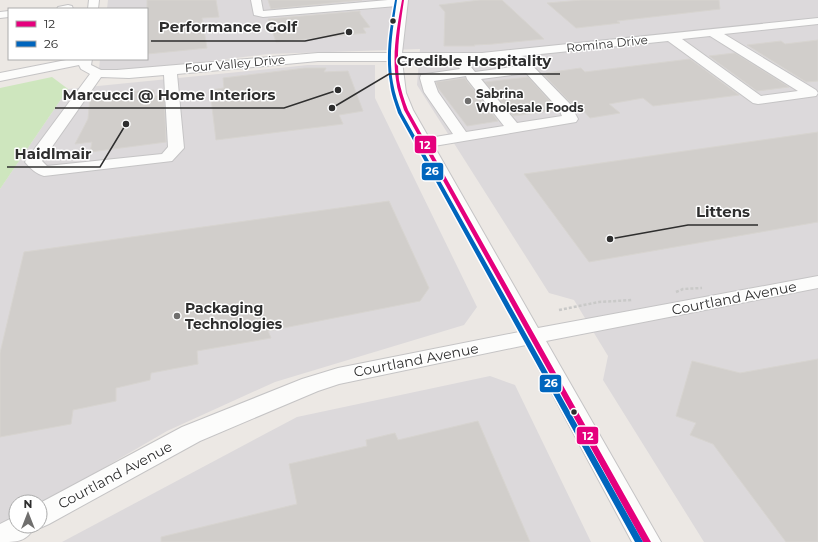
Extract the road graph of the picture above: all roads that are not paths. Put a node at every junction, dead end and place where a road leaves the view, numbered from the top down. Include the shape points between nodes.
1 (256, 0) edge
2 (402, 1) edge
3 (369, 2) edge
4 (818, 21) edge
5 (712, 32) junction
6 (671, 37) junction
7 (513, 54) junction
8 (395, 57) junction
9 (457, 57) junction
10 (81, 60) edge
11 (86, 60) edge
12 (529, 69) junction
13 (170, 70) junction
14 (98, 73) junction
15 (470, 74) junction
16 (0, 77) edge
17 (514, 129) junction
18 (462, 137) junction
19 (424, 143) junction
20 (818, 282) edge
21 (533, 336) junction
22 (48, 512) edge
23 (9, 534) edge
24 (0, 541) edge
25 (647, 542) edge

1 - 3 street via 258,12 263,14
2 - 3 street
2 - 8 street
4 - 5 street, Romina Drive
5 - 6 street, Romina Drive
5 - 6 street via 811,93 758,100
6 - 7 street, Romina Drive
7 - 9 street, Romina Drive
7 - 12 street
8 - 9 street, Romina Drive
8 - 13 street, Four Valley Drive via 318,57
8 - 19 street via 399,93
9 - 15 street
10 - 16 street
11 - 14 street via 85,66
12 - 15 street
12 - 17 street via 565,107 571,119
13 - 14 street, Four Valley Drive via 130,74
13 - 14 street via 176,148 167,158 44,171 32,162
15 - 17 street
15 - 18 street via 426,78 431,92
17 - 18 street
18 - 19 street
19 - 21 street
20 - 21 street, Courtland Avenue
21 - 22 street, Courtland Avenue via 338,376 310,385 191,434
21 - 25 street
23 - 24 street

